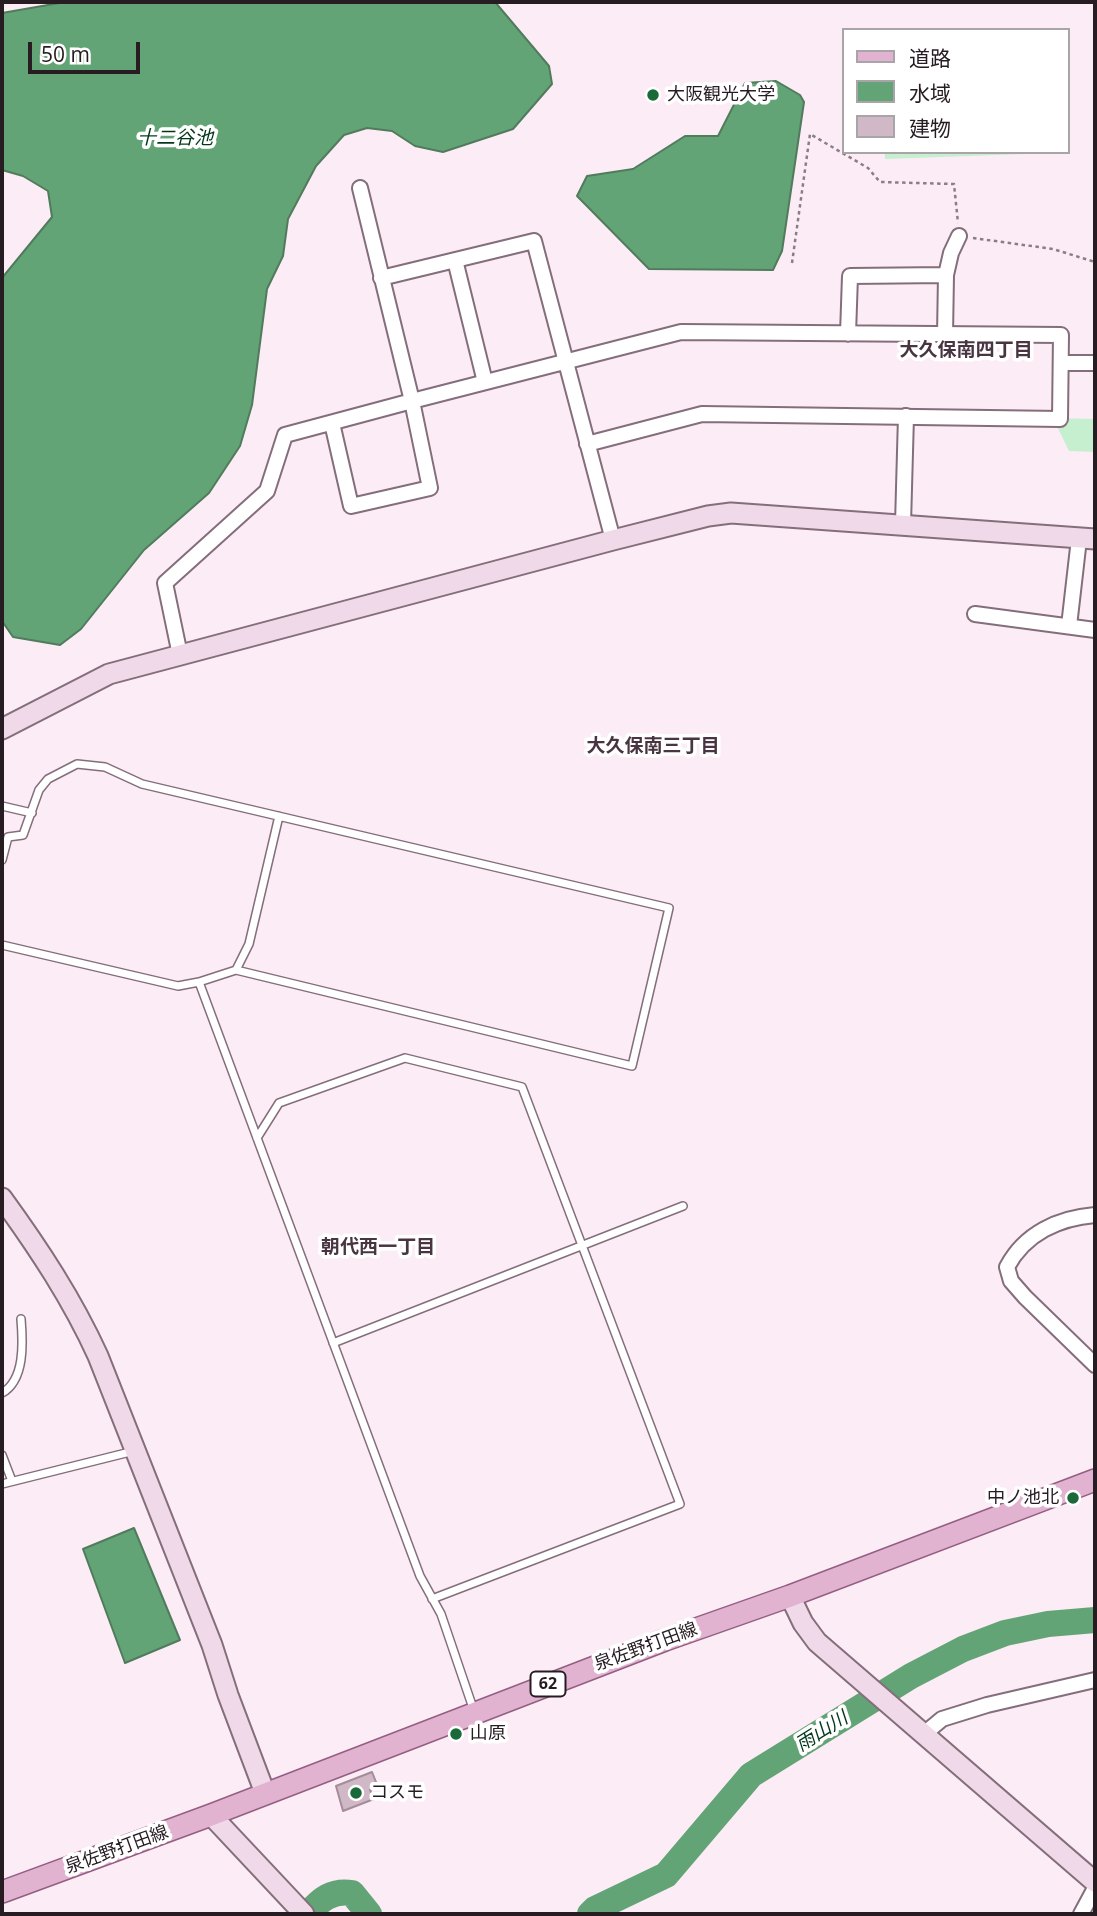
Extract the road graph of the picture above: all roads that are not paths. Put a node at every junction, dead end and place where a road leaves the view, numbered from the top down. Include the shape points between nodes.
1 (360, 188) dead end
2 (959, 236) road end
3 (455, 260) junction
4 (946, 275) junction
5 (381, 278) junction
6 (848, 334) junction
7 (945, 335) junction
8 (566, 361) junction
9 (1062, 363) junction
10 (1095, 363) edge
11 (485, 382) junction
12 (412, 401) junction
13 (906, 416) junction
14 (332, 423) junction
15 (587, 444) junction
16 (904, 524) junction
17 (1087, 539) edge
18 (613, 540) junction
19 (975, 614) dead end
20 (1069, 626) junction
21 (1095, 630) edge
22 (180, 655) junction
23 (2, 729) edge
24 (2, 806) edge
25 (32, 813) junction
26 (279, 816) junction
27 (2, 860) edge
28 (2, 946) edge
29 (236, 970) junction
30 (199, 982) junction
31 (257, 1138) junction
32 (2, 1198) edge
33 (683, 1206) dead end
34 (1095, 1215) edge
35 (583, 1246) junction
36 (21, 1319) dead end
37 (333, 1343) junction
38 (1095, 1364) edge
39 (2, 1393) edge
40 (136, 1451) junction
41 (2, 1455) edge
42 (1095, 1480) edge
43 (12, 1481) junction
44 (2, 1484) edge
45 (790, 1596) junction
46 (432, 1599) junction
47 (1095, 1681) edge
48 (474, 1712) junction
49 (924, 1734) junction
50 (265, 1793) junction
51 (211, 1815) junction
52 (1095, 1882) edge
53 (1095, 1888) edge
54 (2, 1892) edge
55 (297, 1907) edge
56 (1081, 1914) edge

1 - 5 street
2 - 4 street
3 - 5 street
3 - 8 street via 534,241
3 - 11 street
4 - 6 street via 850,276
4 - 7 street
5 - 12 street
6 - 7 street
6 - 8 street via 681,332
7 - 9 street via 1062,335
8 - 11 street
8 - 15 street
9 - 10 street
9 - 13 street via 1060,419
11 - 12 street
12 - 14 street
12 - 14 street via 430,488 351,506
13 - 15 street via 702,414
13 - 16 street
14 - 22 street via 285,435 267,491 164,583
15 - 18 street
16 - 17 street
16 - 18 street via 731,513
17 - 20 street
18 - 22 street
19 - 20 street
20 - 21 street
22 - 23 street via 109,674
24 - 25 lane
25 - 26 lane via 48,779 77,764
25 - 27 lane via 23,835 8,836
26 - 29 lane via 249,944
26 - 29 lane via 669,908 632,1066
28 - 30 lane via 178,986
29 - 30 lane
30 - 31 lane
31 - 35 lane via 279,1103 405,1058 522,1087
31 - 37 lane
32 - 40 street via 77,1311
33 - 35 lane
34 - 38 street via 1071,1217 1043,1230 1015,1252 1007,1266 1011,1281 1025,1297
35 - 37 lane
35 - 46 lane via 680,1504
36 - 39 lane via 17,1378
37 - 46 lane
40 - 43 lane
40 - 50 street
41 - 43 lane
42 - 45 main road, 泉佐野打田線 / 62
43 - 44 lane
45 - 48 main road, 泉佐野打田線 / 62
45 - 49 street via 817,1642
46 - 48 lane
47 - 49 street via 987,1705 942,1719
48 - 50 main road, 泉佐野打田線 / 62
49 - 52 street
50 - 51 main road, 泉佐野打田線 / 62
51 - 54 main road, 泉佐野打田線 / 62
51 - 55 street
53 - 56 street

